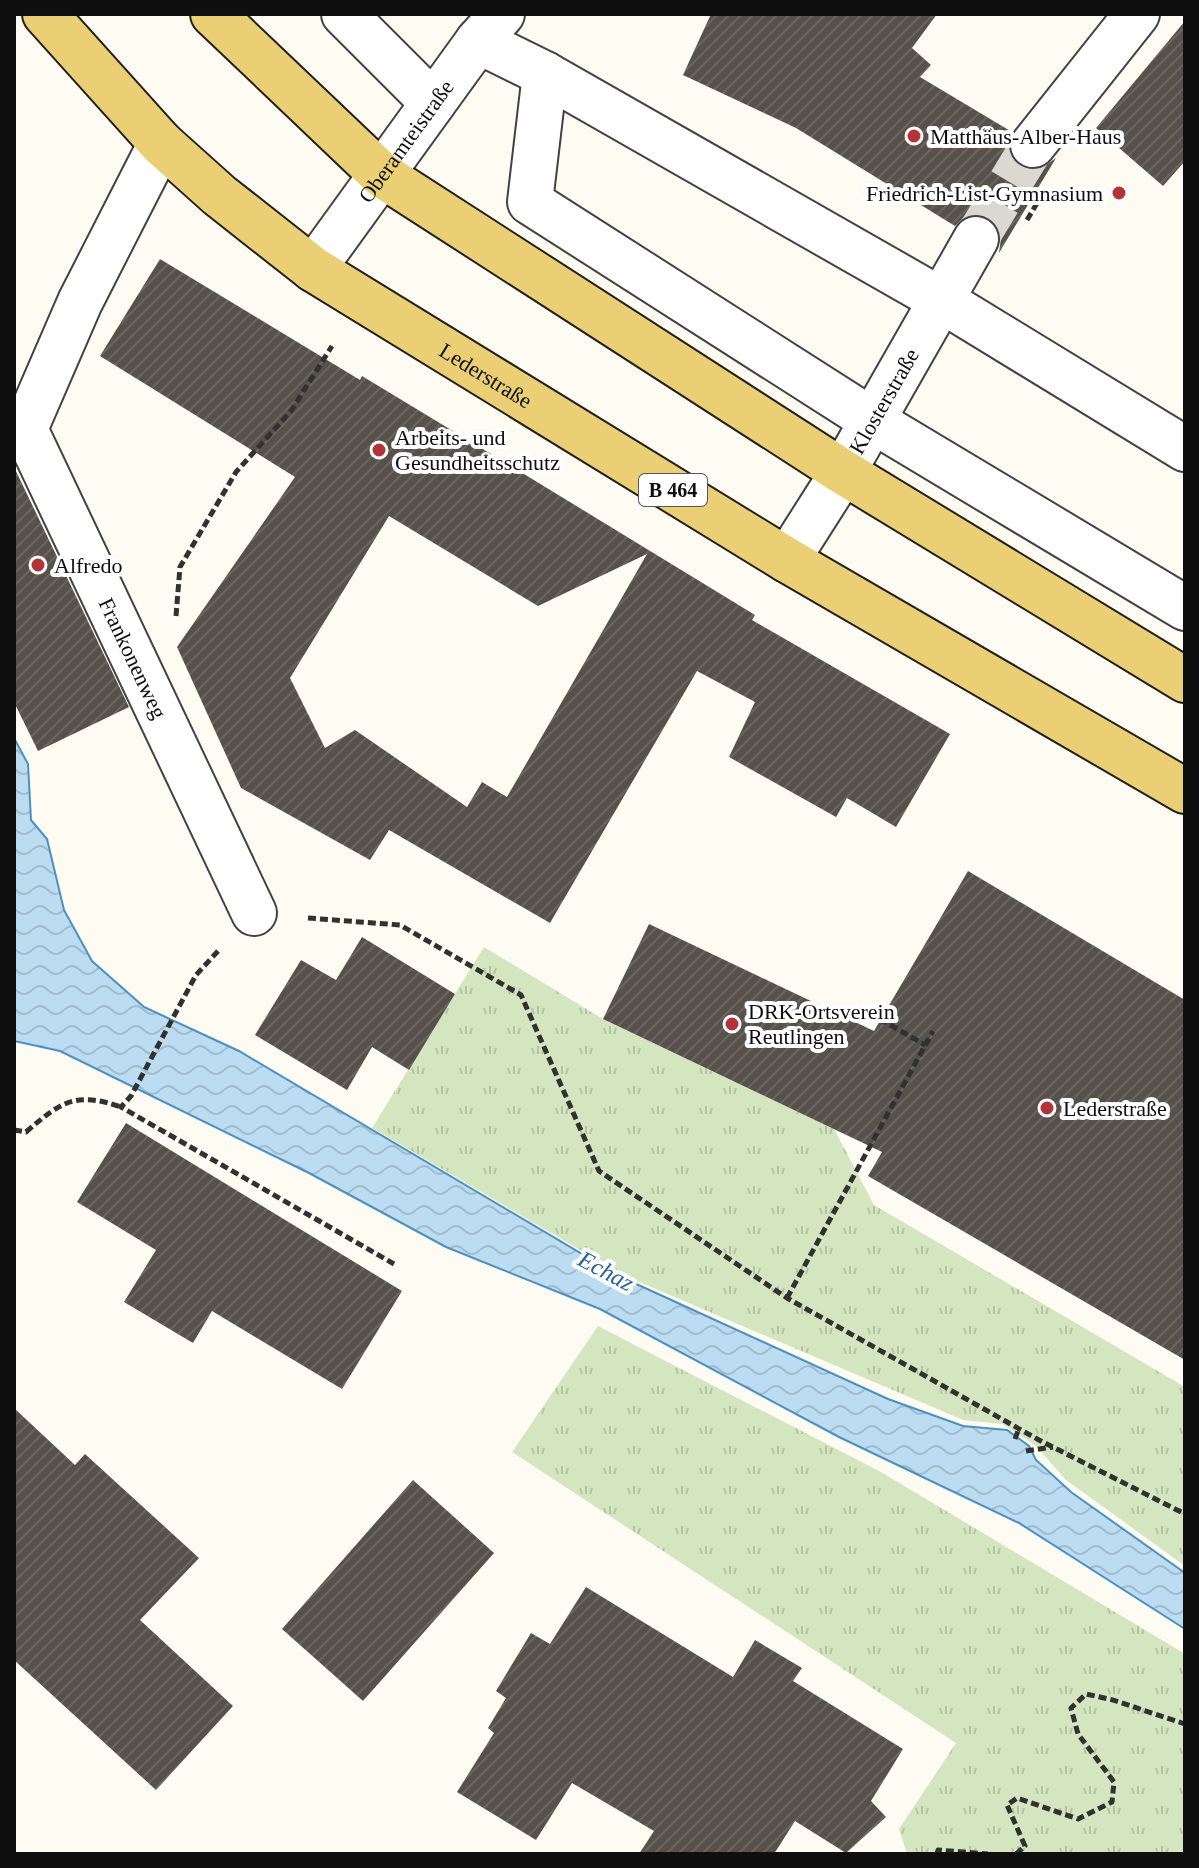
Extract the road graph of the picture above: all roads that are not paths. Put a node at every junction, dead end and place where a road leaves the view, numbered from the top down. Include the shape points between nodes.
1 (45, 14) edge
2 (213, 14) edge
3 (344, 14) edge
4 (1137, 14) edge
5 (490, 27) edge
6 (545, 74) junction
7 (433, 103) junction
8 (161, 143) junction
9 (1033, 145) tunnel mouth
10 (382, 175) junction
11 (976, 239) tunnel mouth
12 (313, 269) junction
13 (941, 300) junction
14 (873, 421) junction
15 (1185, 449) edge
16 (843, 472) junction
17 (787, 560) junction
18 (1185, 608) edge
19 (1185, 680) edge
20 (1185, 791) edge
21 (254, 913) road end

1 - 8 main road, Lederstraße / B 464
2 - 10 main road
3 - 7 street
4 - 9 street
5 - 6 street
5 - 7 street, Oberamteistraße
6 - 13 street
6 - 14 street via 530,202
7 - 10 street, Oberamteistraße
8 - 12 main road, Lederstraße / B 464
8 - 21 street, Frankonenweg via 80,302 25,429
10 - 12 street, Oberamteistraße
10 - 16 main road
11 - 13 street, Klosterstraße
12 - 17 main road, Lederstraße / B 464
13 - 14 street, Klosterstraße
13 - 15 street
14 - 16 street, Klosterstraße
14 - 18 street
16 - 17 street, Klosterstraße
16 - 19 main road
17 - 20 main road, Lederstraße / B 464

